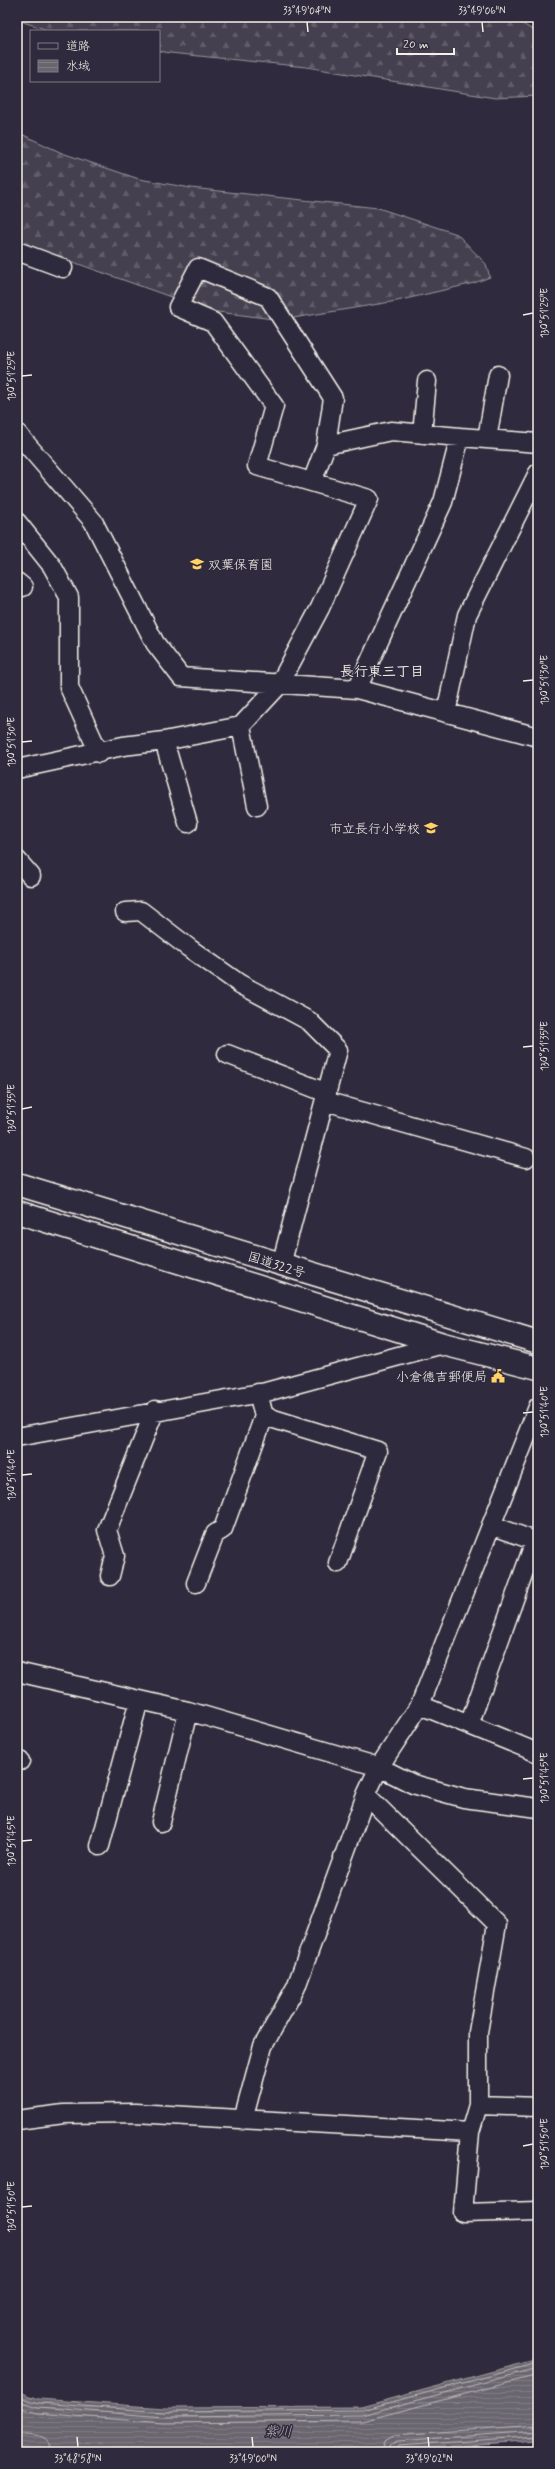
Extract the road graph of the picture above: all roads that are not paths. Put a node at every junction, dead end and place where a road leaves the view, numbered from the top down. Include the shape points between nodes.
1 (17, 251) edge
2 (63, 268) dead end
3 (498, 375) dead end
4 (427, 381) dead end
5 (17, 433) edge
6 (422, 434) junction
7 (460, 438) junction
8 (486, 439) junction
9 (538, 442) edge
10 (326, 445) junction
11 (538, 473) edge
12 (312, 482) junction
13 (17, 522) edge
14 (280, 685) junction
15 (357, 689) junction
16 (446, 713) junction
17 (241, 726) junction
18 (538, 737) edge
19 (164, 741) junction
20 (99, 753) junction
21 (17, 769) edge
22 (257, 806) dead end
23 (188, 823) dead end
24 (17, 860) edge
25 (31, 876) dead end
26 (125, 912) dead end
27 (227, 1054) dead end
28 (326, 1097) junction
29 (526, 1158) dead end
30 (17, 1184) edge
31 (17, 1212) edge
32 (281, 1265) junction
33 (538, 1342) edge
34 (442, 1344) junction
35 (538, 1368) edge
36 (258, 1393) junction
37 (538, 1407) edge
38 (155, 1410) junction
39 (264, 1416) junction
40 (17, 1437) edge
41 (491, 1525) junction
42 (338, 1563) dead end
43 (110, 1576) dead end
44 (196, 1583) dead end
45 (17, 1672) edge
46 (139, 1700) junction
47 (420, 1705) junction
48 (188, 1711) junction
49 (470, 1725) junction
50 (538, 1753) edge
51 (379, 1767) junction
52 (366, 1795) junction
53 (538, 1808) edge
54 (161, 1822) dead end
55 (100, 1846) dead end
56 (478, 2105) junction
57 (538, 2107) edge
58 (17, 2120) edge
59 (243, 2120) junction
60 (470, 2132) junction
61 (538, 2211) edge

1 - 2 street
3 - 8 street
4 - 6 street
5 - 14 street via 93,521 155,643 181,677
6 - 7 street
6 - 10 street via 391,431
7 - 8 street
7 - 15 street via 443,502
8 - 9 street
10 - 12 street
10 - 12 street via 333,398 268,297 198,268 178,307 213,322 274,406 257,466
11 - 16 street via 467,614
12 - 14 street via 369,499 320,608
13 - 20 street via 52,566 69,597 69,687
14 - 15 street
14 - 17 street
15 - 16 street
16 - 18 street
17 - 19 street
17 - 22 street
19 - 20 street via 123,746
19 - 23 street
20 - 21 street
24 - 25 street
26 - 28 street via 141,911 240,984 309,1021 338,1050
27 - 28 street
28 - 29 street
28 - 32 street
30 - 32 highway, 国道322号
31 - 34 highway, 国道322号
32 - 33 highway, 国道322号
34 - 35 highway, 国道322号
34 - 36 street
36 - 38 street
36 - 39 street
37 - 41 street
38 - 40 street
38 - 43 street via 108,1530 114,1556
39 - 42 street via 378,1450
39 - 44 street via 223,1529 215,1534
41 - 47 street
41 - 49 street via 535,1541
45 - 46 street
46 - 48 street
46 - 55 street
47 - 49 street
47 - 51 street
48 - 51 street
48 - 54 street
49 - 50 street
51 - 52 street
51 - 53 street via 414,1784 464,1798
52 - 56 street via 497,1924 478,2032
52 - 59 street via 296,1987 263,2046
56 - 57 street
56 - 60 street
58 - 59 street via 64,2114 135,2113
59 - 60 street
60 - 61 street via 463,2213

